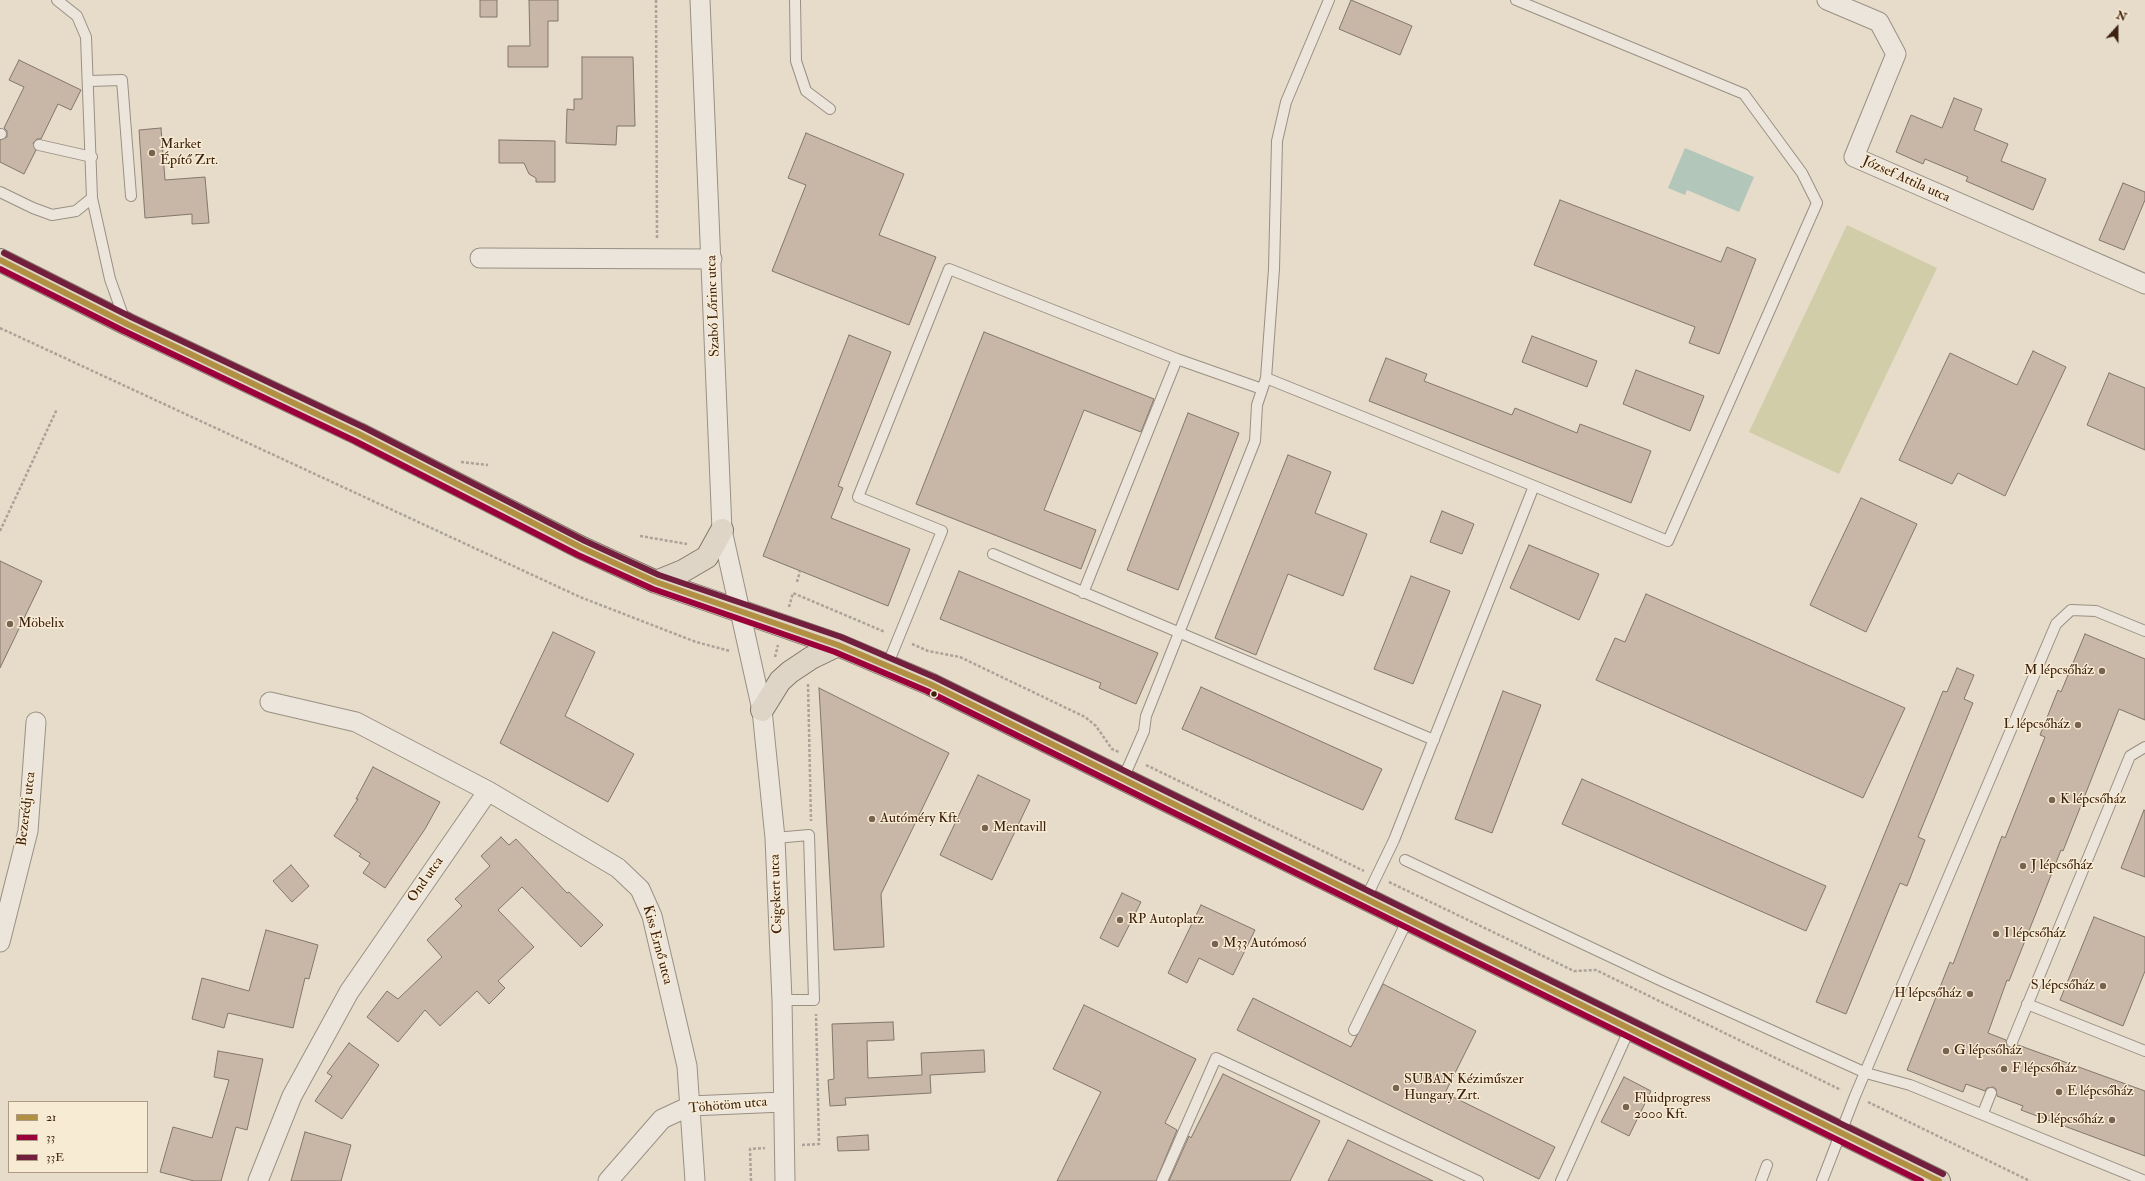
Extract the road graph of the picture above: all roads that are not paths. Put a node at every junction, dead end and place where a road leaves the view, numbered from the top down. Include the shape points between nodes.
1 (56, 0) edge
2 (700, 0) edge
3 (796, 0) edge
4 (1329, 0) edge
5 (1516, 0) edge
6 (1827, 0) edge
7 (89, 81) junction
8 (830, 109) dead end
9 (39, 145) dead end
10 (92, 157) junction
11 (0, 192) edge
12 (131, 196) dead end
13 (92, 198) junction
14 (480, 258) dead end
15 (712, 259) junction
16 (0, 260) edge
17 (2145, 284) edge
18 (127, 324) junction
19 (1177, 359) junction
20 (1266, 378) junction
21 (1262, 389) junction
22 (1534, 486) junction
23 (722, 530) junction
24 (994, 554) dead end
25 (656, 582) junction
26 (1083, 593) junction
27 (739, 611) junction
28 (2145, 631) edge
29 (1178, 633) junction
30 (838, 645) junction
31 (887, 666) junction
32 (270, 702) dead end
33 (762, 710) junction
34 (36, 722) dead end
35 (1434, 740) junction
36 (2145, 747) edge
37 (1123, 778) junction
38 (488, 791) junction
39 (775, 838) junction
40 (1405, 860) dead end
41 (1366, 898) junction
42 (1408, 919) junction
43 (0, 942) edge
44 (782, 1000) junction
45 (2027, 1004) junction
46 (1630, 1028) junction
47 (1354, 1030) dead end
48 (2012, 1042) dead end
49 (2145, 1051) edge
50 (1866, 1073) junction
51 (1991, 1093) dead end
52 (783, 1102) junction
53 (690, 1106) junction
54 (1983, 1114) junction
55 (1841, 1132) junction
56 (1767, 1165) dead end
57 (258, 1181) edge
58 (608, 1181) edge
59 (695, 1181) edge
60 (785, 1181) edge
61 (1162, 1181) edge
62 (1478, 1181) edge
63 (1561, 1181) edge
64 (1761, 1181) edge
65 (1822, 1181) edge
66 (1939, 1181) edge
67 (2145, 1181) edge

1 - 7 lane via 77,16 86,37
2 - 15 street, Szabó Lőrinc utca
3 - 8 lane via 796,61 806,91
4 - 20 lane via 1286,102 1277,141 1274,269
5 - 22 lane via 1744,94 1802,174 1816,203 1668,541
6 - 17 street, József Attila utca via 1879,22 1896,54 1854,157
7 - 10 lane
7 - 12 lane via 122,80
9 - 10 lane
10 - 13 lane
11 - 13 lane via 52,214 76,211
13 - 18 lane via 110,279
14 - 15 street
15 - 23 street, Szabó Lőrinc utca
16 - 18 main road
18 - 25 main road via 359,434 582,548
19 - 21 lane
19 - 26 lane
19 - 31 lane via 949,269 858,498 942,531
20 - 21 lane
20 - 22 lane
21 - 29 lane via 1257,405 1256,441
22 - 35 lane
23 - 25 main road via 707,557 683,571
23 - 27 street, Szabó Lőrinc utca
24 - 26 lane
25 - 27 main road
26 - 29 lane
27 - 30 main road
27 - 33 street, Csigekert utca
28 - 50 lane via 2096,611 2071,610 2056,624
29 - 35 lane
29 - 37 lane via 1146,716 1144,730
30 - 31 main road
30 - 33 main road via 790,672 780,681
31 - 37 main road via 930,684
32 - 38 street via 356,722
33 - 39 street, Csigekert utca
34 - 43 street, Bezerédj utca via 28,831
35 - 41 lane
36 - 45 lane via 2130,756
37 - 41 main road
38 - 53 street, Kiss Ernő utca via 618,868 640,889 652,916 687,1066
38 - 57 street, Ond utca via 349,992 292,1096
39 - 44 street, Csigekert utca
39 - 44 lane via 808,836 814,1000
40 - 50 lane via 1662,981
41 - 42 main road
42 - 46 main road
42 - 47 lane
44 - 52 street, Csigekert utca
45 - 48 lane
45 - 49 lane
46 - 55 main road
46 - 63 lane
50 - 54 lane via 1910,1085
50 - 55 lane
51 - 54 lane
52 - 53 street, Töhötöm utca
52 - 60 street, Csigekert utca
53 - 58 street, Töhötöm utca via 662,1119
53 - 59 street, Kiss Ernő utca
54 - 67 lane
55 - 65 lane
55 - 66 main road
56 - 64 lane
61 - 62 lane via 1216,1058

